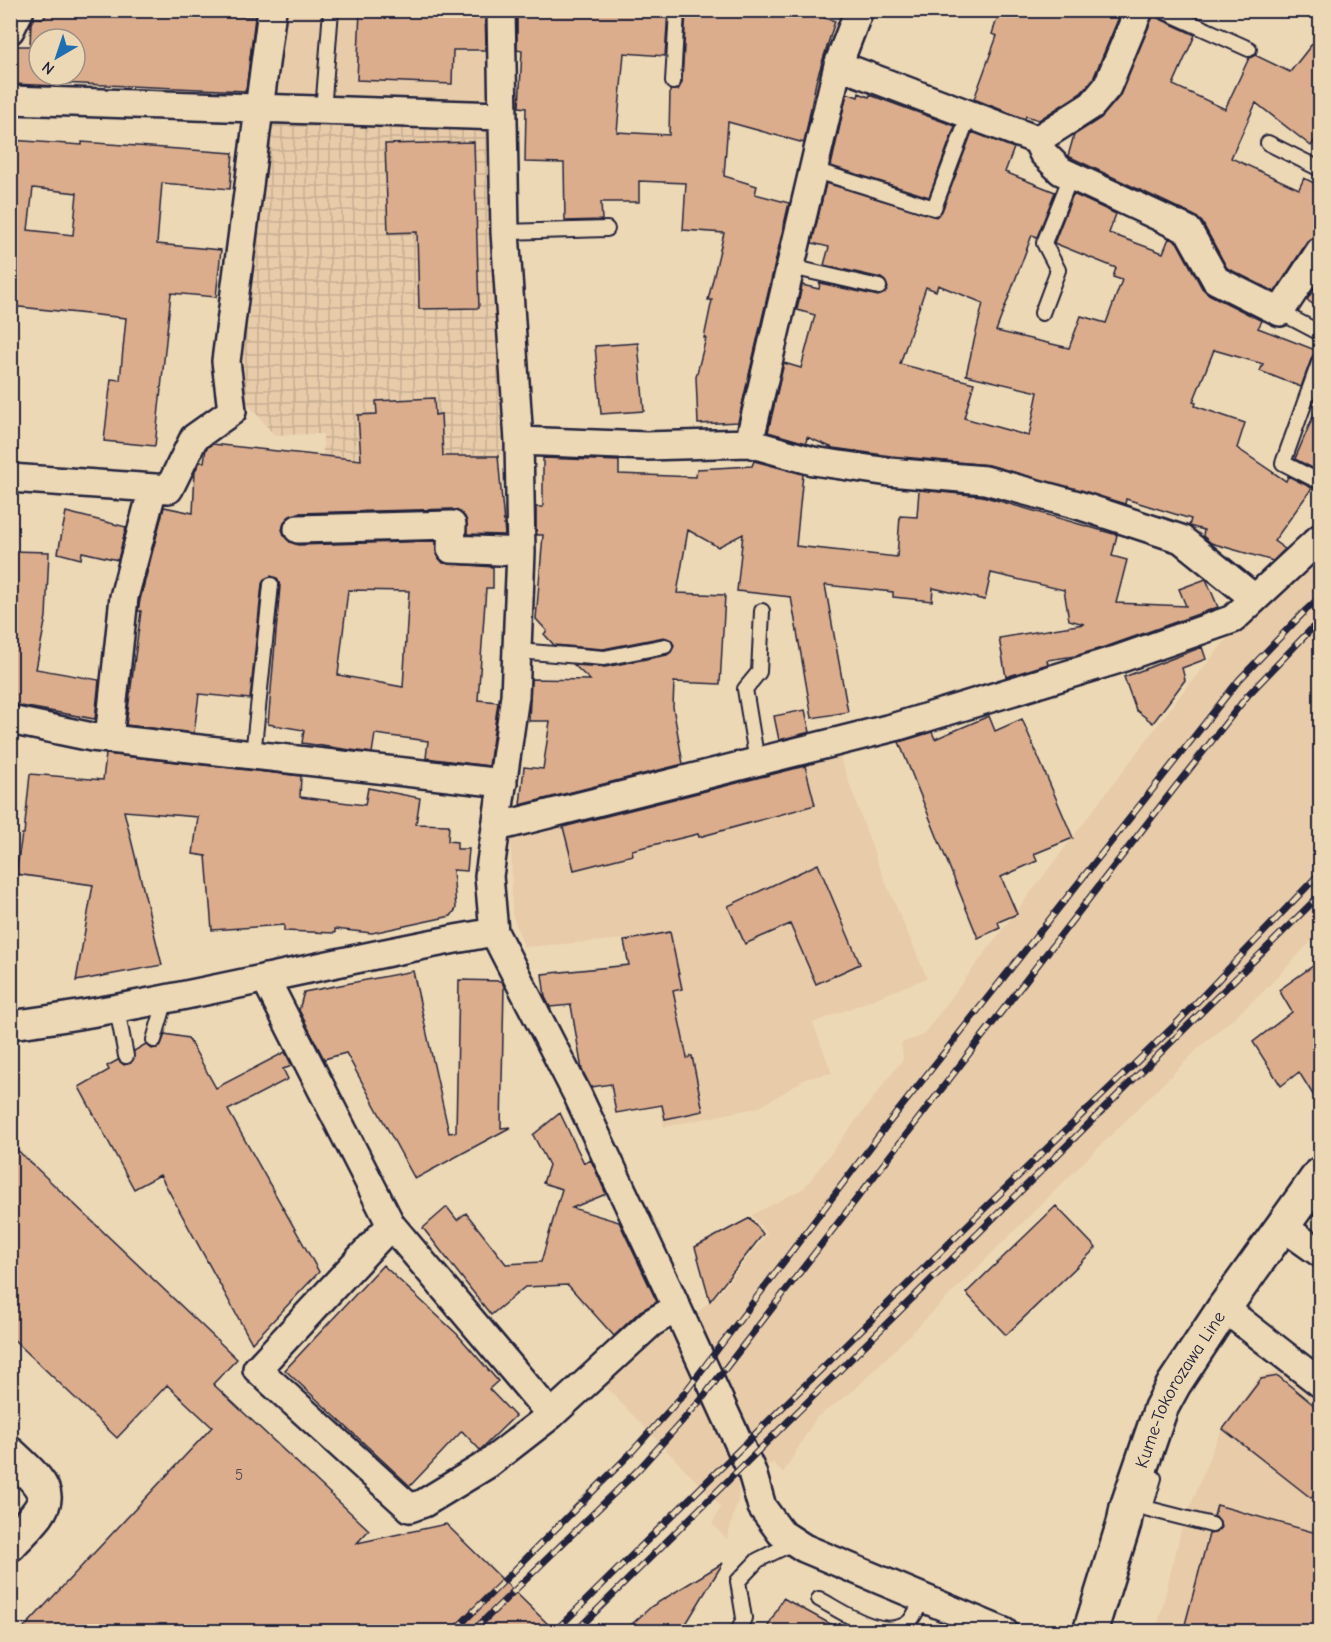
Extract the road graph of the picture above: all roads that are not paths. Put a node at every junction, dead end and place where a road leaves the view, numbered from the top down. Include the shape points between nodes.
1 (20, 10) edge
2 (272, 10) edge
3 (331, 10) edge
4 (501, 10) edge
5 (677, 10) edge
6 (1139, 10) edge
7 (1162, 10) edge
8 (858, 11) edge
9 (10, 30) edge
10 (1249, 49) dead end
11 (838, 65) junction
12 (673, 82) dead end
13 (10, 100) edge
14 (261, 110) junction
15 (323, 111) junction
16 (969, 114) junction
17 (501, 116) junction
18 (1037, 140) junction
19 (1268, 143) dead end
20 (1320, 169) edge
21 (814, 170) junction
22 (1071, 176) junction
23 (607, 230) dead end
24 (505, 232) junction
25 (1320, 251) edge
26 (790, 267) junction
27 (879, 287) dead end
28 (1280, 312) junction
29 (1042, 313) dead end
30 (1320, 333) edge
31 (1320, 360) edge
32 (519, 441) junction
33 (749, 442) junction
34 (10, 478) edge
35 (1320, 482) edge
36 (153, 488) junction
37 (298, 530) dead end
38 (1320, 538) edge
39 (521, 552) junction
40 (271, 585) dead end
41 (1254, 598) junction
42 (762, 611) dead end
43 (665, 646) dead end
44 (518, 651) junction
45 (10, 720) edge
46 (109, 739) junction
47 (253, 755) junction
48 (757, 762) junction
49 (503, 783) junction
50 (497, 827) junction
51 (494, 932) junction
52 (265, 978) junction
53 (166, 999) junction
54 (117, 1009) junction
55 (10, 1025) edge
56 (154, 1040) dead end
57 (126, 1056) dead end
58 (1320, 1174) edge
59 (391, 1225) junction
60 (1282, 1226) junction
61 (1320, 1253) edge
62 (677, 1308) junction
63 (1224, 1308) junction
64 (1320, 1383) edge
65 (551, 1414) junction
66 (1148, 1443) junction
67 (10, 1454) edge
68 (1212, 1525) dead end
69 (18, 1531) edge
70 (795, 1542) junction
71 (923, 1598) junction
72 (819, 1599) dead end
73 (738, 1632) edge
74 (1004, 1632) edge
75 (1090, 1632) edge

1 - 9 street
2 - 14 street
3 - 15 lane
4 - 17 street
5 - 12 lane
6 - 18 street via 1107,87 1092,105
7 - 10 lane
8 - 11 street
11 - 16 street
11 - 21 street
13 - 14 street
14 - 15 street
14 - 36 street via 226,361 232,411 194,438 169,489
15 - 17 street
16 - 18 street
16 - 21 lane via 934,208
17 - 24 street
18 - 22 street via 1043,153
19 - 20 lane
21 - 26 street
22 - 28 street via 1188,230 1216,280
22 - 29 lane via 1044,243 1058,270
23 - 24 lane
24 - 32 street
25 - 28 street
26 - 27 lane
26 - 33 street
28 - 30 lane
31 - 35 lane via 1282,463
32 - 33 street via 646,446
32 - 39 street
33 - 41 street via 813,461 985,480 1078,505 1181,539
34 - 36 street
36 - 46 street via 124,597
37 - 39 street via 452,525 451,549
38 - 41 street
39 - 44 street
40 - 47 lane
41 - 48 street via 1233,619 1116,660 895,727
42 - 48 lane via 759,672 745,689
43 - 44 lane via 604,658
44 - 49 street
45 - 46 street
46 - 47 street
47 - 49 street
48 - 50 street
49 - 50 street
50 - 51 street via 489,876
51 - 52 street via 378,952
51 - 62 street via 578,1096
52 - 53 street
52 - 59 street
53 - 54 street
53 - 56 lane
54 - 55 street
54 - 57 lane
58 - 60 main road, Kume-Tokorozawa Line
59 - 65 street
59 - 65 street via 257,1369 410,1508 488,1464
60 - 61 street
60 - 63 main road, Kume-Tokorozawa Line
62 - 65 street via 651,1323
62 - 70 street via 752,1472 762,1507 781,1533
63 - 64 street
63 - 66 main road, Kume-Tokorozawa Line via 1170,1392
66 - 68 lane via 1154,1475 1145,1508
66 - 75 main road, Kume-Tokorozawa Line
67 - 69 main road via 40,1482 45,1495 43,1508
70 - 71 street
70 - 73 lane via 758,1560 738,1581 744,1618
71 - 72 lane via 910,1621 890,1630 874,1628
71 - 74 street

